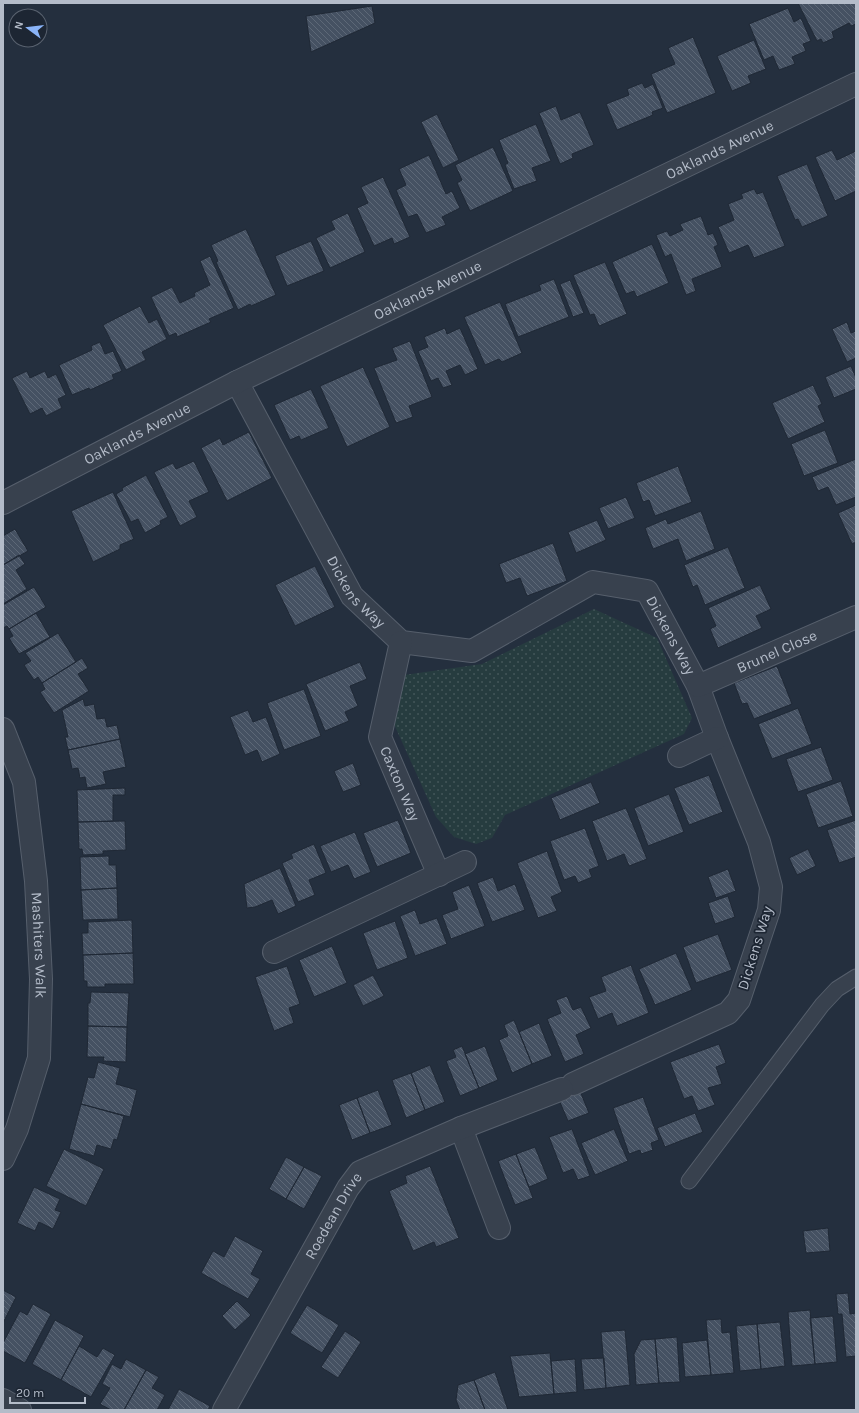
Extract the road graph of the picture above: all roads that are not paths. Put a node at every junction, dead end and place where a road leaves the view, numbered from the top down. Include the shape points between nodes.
1 (856, 84) edge
2 (237, 382) junction
3 (3, 502) edge
4 (856, 617) edge
5 (401, 642) junction
6 (698, 686) junction
7 (3, 729) edge
8 (717, 738) junction
9 (679, 756) dead end
10 (465, 862) dead end
11 (439, 875) junction
12 (274, 952) dead end
13 (856, 977) edge
14 (567, 1086) joint
15 (461, 1128) junction
16 (3, 1159) edge
17 (689, 1181) dead end
18 (499, 1228) dead end
19 (3, 1400) edge
20 (20, 1410) edge
21 (224, 1410) edge

1 - 2 street, Oaklands Avenue
2 - 3 street, Oaklands Avenue
2 - 5 street, Dickens Way via 352,596
4 - 6 street, Brunel Close
5 - 6 street, Dickens Way via 472,651 593,582 647,591
5 - 11 street, Caxton Way via 380,737
6 - 8 street, Dickens Way
7 - 16 street, Mashiters Walk via 24,782 36,881 41,978 39,1058 17,1129
8 - 9 street
8 - 14 street, Dickens Way via 759,842 771,887 769,910 739,1000 728,1013
10 - 11 street
11 - 12 street
13 - 17 lane via 837,989 822,1005
14 - 15 street, Roedean Drive
15 - 18 street
15 - 21 street, Roedean Drive via 360,1172 348,1188
19 - 20 street

